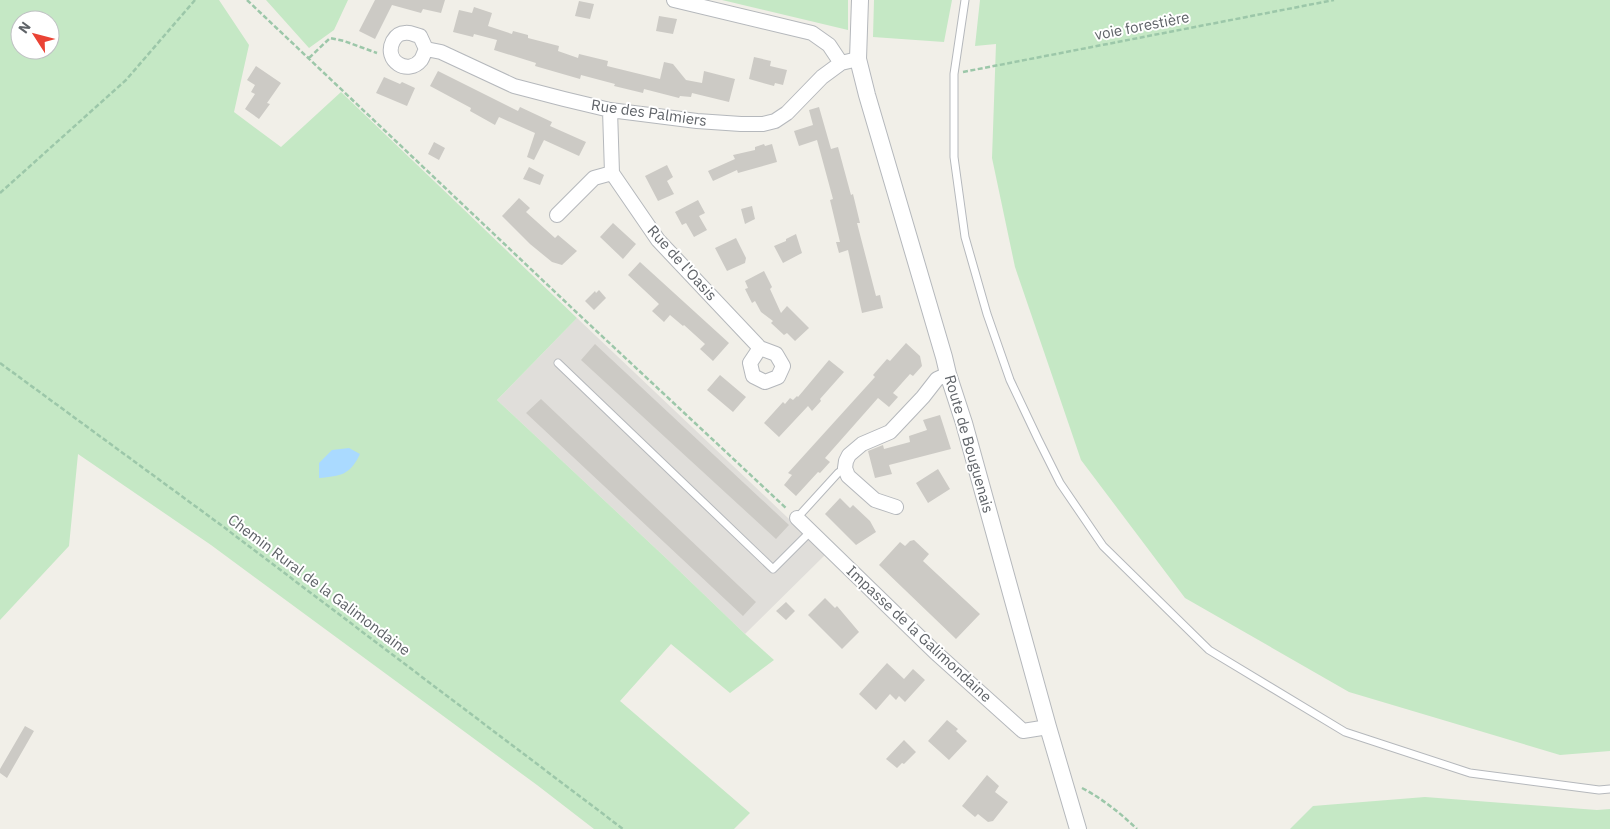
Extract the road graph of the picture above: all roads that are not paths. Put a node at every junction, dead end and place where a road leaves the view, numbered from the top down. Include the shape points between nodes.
1 (674, 0) edge
2 (860, 0) edge
3 (965, 0) edge
4 (426, 49) junction
5 (858, 59) junction
6 (840, 63) junction
7 (610, 110) junction
8 (612, 173) junction
9 (557, 216) dead end
10 (760, 348) dead end
11 (558, 363) dead end
12 (948, 374) junction
13 (845, 468) junction
14 (896, 507) dead end
15 (797, 518) joint
16 (810, 531) junction
17 (1048, 727) junction
18 (1610, 789) edge
19 (1078, 829) edge

1 - 6 street via 812,34 829,45
2 - 5 street, Route de Bouguenais
3 - 18 lane via 954,74 954,157 965,237 1010,380 1060,482 1104,546 1210,650 1345,732 1470,773
4 - 4 street, Rue des Palmiers via 420,36 407,32 396,37 390,46 392,58 399,65 409,66 420,61
4 - 7 street, Rue des Palmiers via 441,52 514,86
5 - 6 street, Rue des Palmiers
5 - 12 street, Route de Bouguenais
6 - 7 street, Rue des Palmiers via 787,113 763,124 697,121
7 - 8 street
8 - 9 street via 594,178
8 - 10 street, Rue de l'Oasis via 658,240
11 - 16 lane via 773,569
12 - 13 street via 937,379 890,432 862,444 850,455
12 - 17 street, Route de Bouguenais
13 - 14 street via 848,476 875,500
13 - 15 lane
15 - 16 street, Impasse de la Galimondaine
16 - 17 street, Impasse de la Galimondaine via 934,652 1023,731
17 - 19 street, Route de Bouguenais

